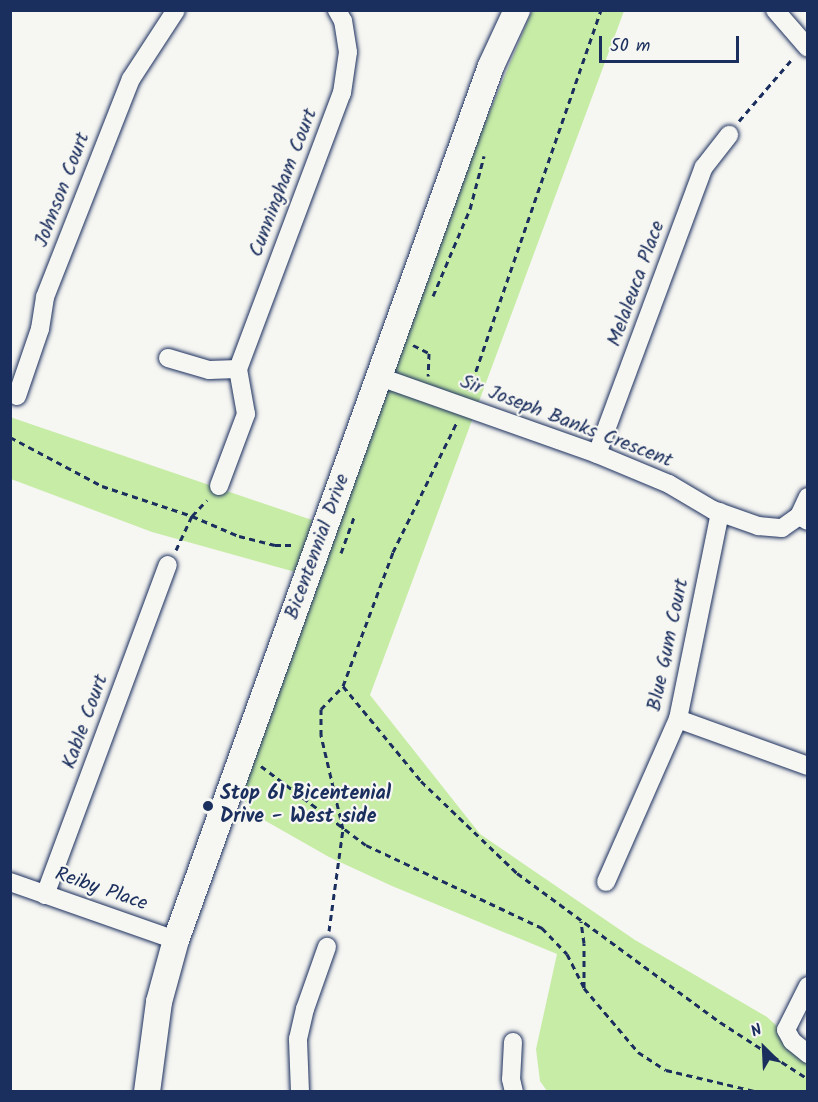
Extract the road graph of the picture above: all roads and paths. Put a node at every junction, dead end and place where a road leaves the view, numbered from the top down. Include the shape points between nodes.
1 (176, 10) edge
2 (337, 10) edge
3 (517, 10) edge
4 (601, 10) edge
5 (775, 10) edge
6 (806, 47) edge
7 (729, 135) joint
8 (413, 345) dead end
9 (168, 358) dead end
10 (238, 369) junction
11 (380, 377) junction
12 (429, 377) dead end
13 (459, 388) dead end
14 (17, 396) dead end
15 (466, 399) junction
16 (10, 437) edge
17 (597, 454) junction
18 (219, 486) joint
19 (807, 497) edge
20 (720, 512) junction
21 (192, 516) junction
22 (803, 519) edge
23 (317, 550) junction
24 (168, 565) joint
25 (343, 686) junction
26 (678, 719) junction
27 (257, 763) dead end
28 (807, 766) edge
29 (343, 829) junction
30 (10, 882) edge
31 (606, 882) dead end
32 (45, 895) junction
33 (581, 920) junction
34 (177, 940) junction
35 (327, 947) joint
36 (807, 986) edge
37 (584, 988) junction
38 (513, 1042) dead end
39 (807, 1054) edge
40 (807, 1079) edge
41 (147, 1092) edge
42 (300, 1092) edge
43 (514, 1092) edge
44 (759, 1092) edge

1 - 14 street, Johnson Court via 131,79 45,297 40,329
2 - 10 street, Cunningham Court via 343,21 348,52 342,93
3 - 11 street, Bicentennial Drive via 491,66
4 - 15 path
5 - 6 street
6 - 7 path via 748,107
7 - 17 street, Melaleuca Place via 704,167
8 - 12 path via 429,353
9 - 10 street via 209,370
10 - 18 street via 246,414
11 - 15 street, Sir Joseph Banks Crescent
11 - 23 street, Bicentennial Drive
13 - 15 path
15 - 17 street, Sir Joseph Banks Crescent
15 - 25 path via 393,552
16 - 21 path via 102,486
17 - 20 street, Sir Joseph Banks Crescent via 669,484
18 - 21 path
19 - 22 street, Sir Joseph Banks Crescent
20 - 22 street, Sir Joseph Banks Crescent via 758,526 782,528
20 - 26 street, Blue Gum Court
21 - 23 path via 239,536
21 - 24 path
23 - 34 street, Bicentennial Drive
24 - 32 street, Kable Court
25 - 29 path via 321,709 321,735
25 - 33 path via 453,814 517,873
26 - 28 street
26 - 31 street, Blue Gum Court
27 - 29 path
29 - 35 path
29 - 37 path via 366,845 542,928 567,954
30 - 32 street, Reiby Place
32 - 34 street, Reiby Place
33 - 37 path
33 - 40 path via 720,1022
34 - 41 street, Bicentennial Drive via 159,1002
35 - 42 street via 297,1039
36 - 39 street via 786,1030
37 - 44 path via 638,1052 666,1070
38 - 43 street

